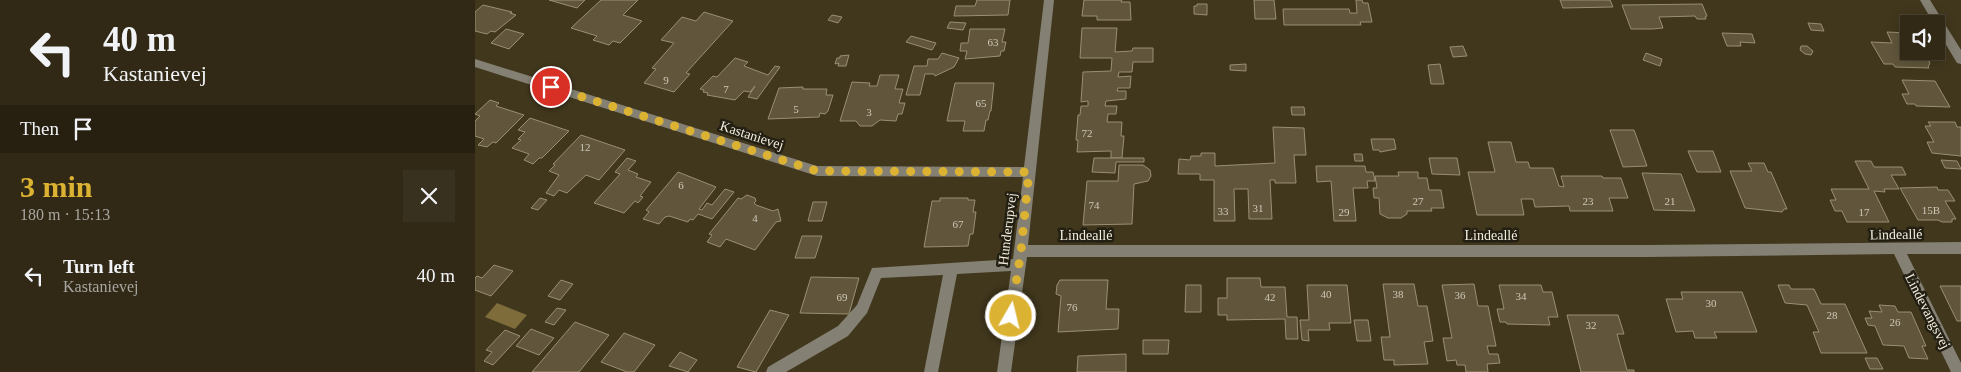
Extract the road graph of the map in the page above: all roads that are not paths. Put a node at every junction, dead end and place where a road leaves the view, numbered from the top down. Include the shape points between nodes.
1 (1049, 0) edge
2 (1925, 0) edge
3 (1961, 60) edge
4 (475, 63) edge
5 (1029, 172) junction
6 (1961, 248) edge
7 (1897, 250) junction
8 (1021, 251) junction
9 (1018, 265) junction
10 (951, 269) junction
11 (773, 372) edge
12 (931, 372) edge
13 (1004, 372) edge
14 (1958, 372) edge

1 - 5 street, Hunderupvej
2 - 3 street
4 - 5 street, Kastanievej via 817,171
5 - 8 street, Hunderupvej
6 - 7 street, Lindeallé
7 - 8 street, Lindeallé
7 - 14 street, Lindevangsvej
8 - 9 street, Hunderupvej
9 - 10 street
9 - 13 street, Hunderupvej
10 - 11 street via 877,272 862,309 843,331
10 - 12 street

